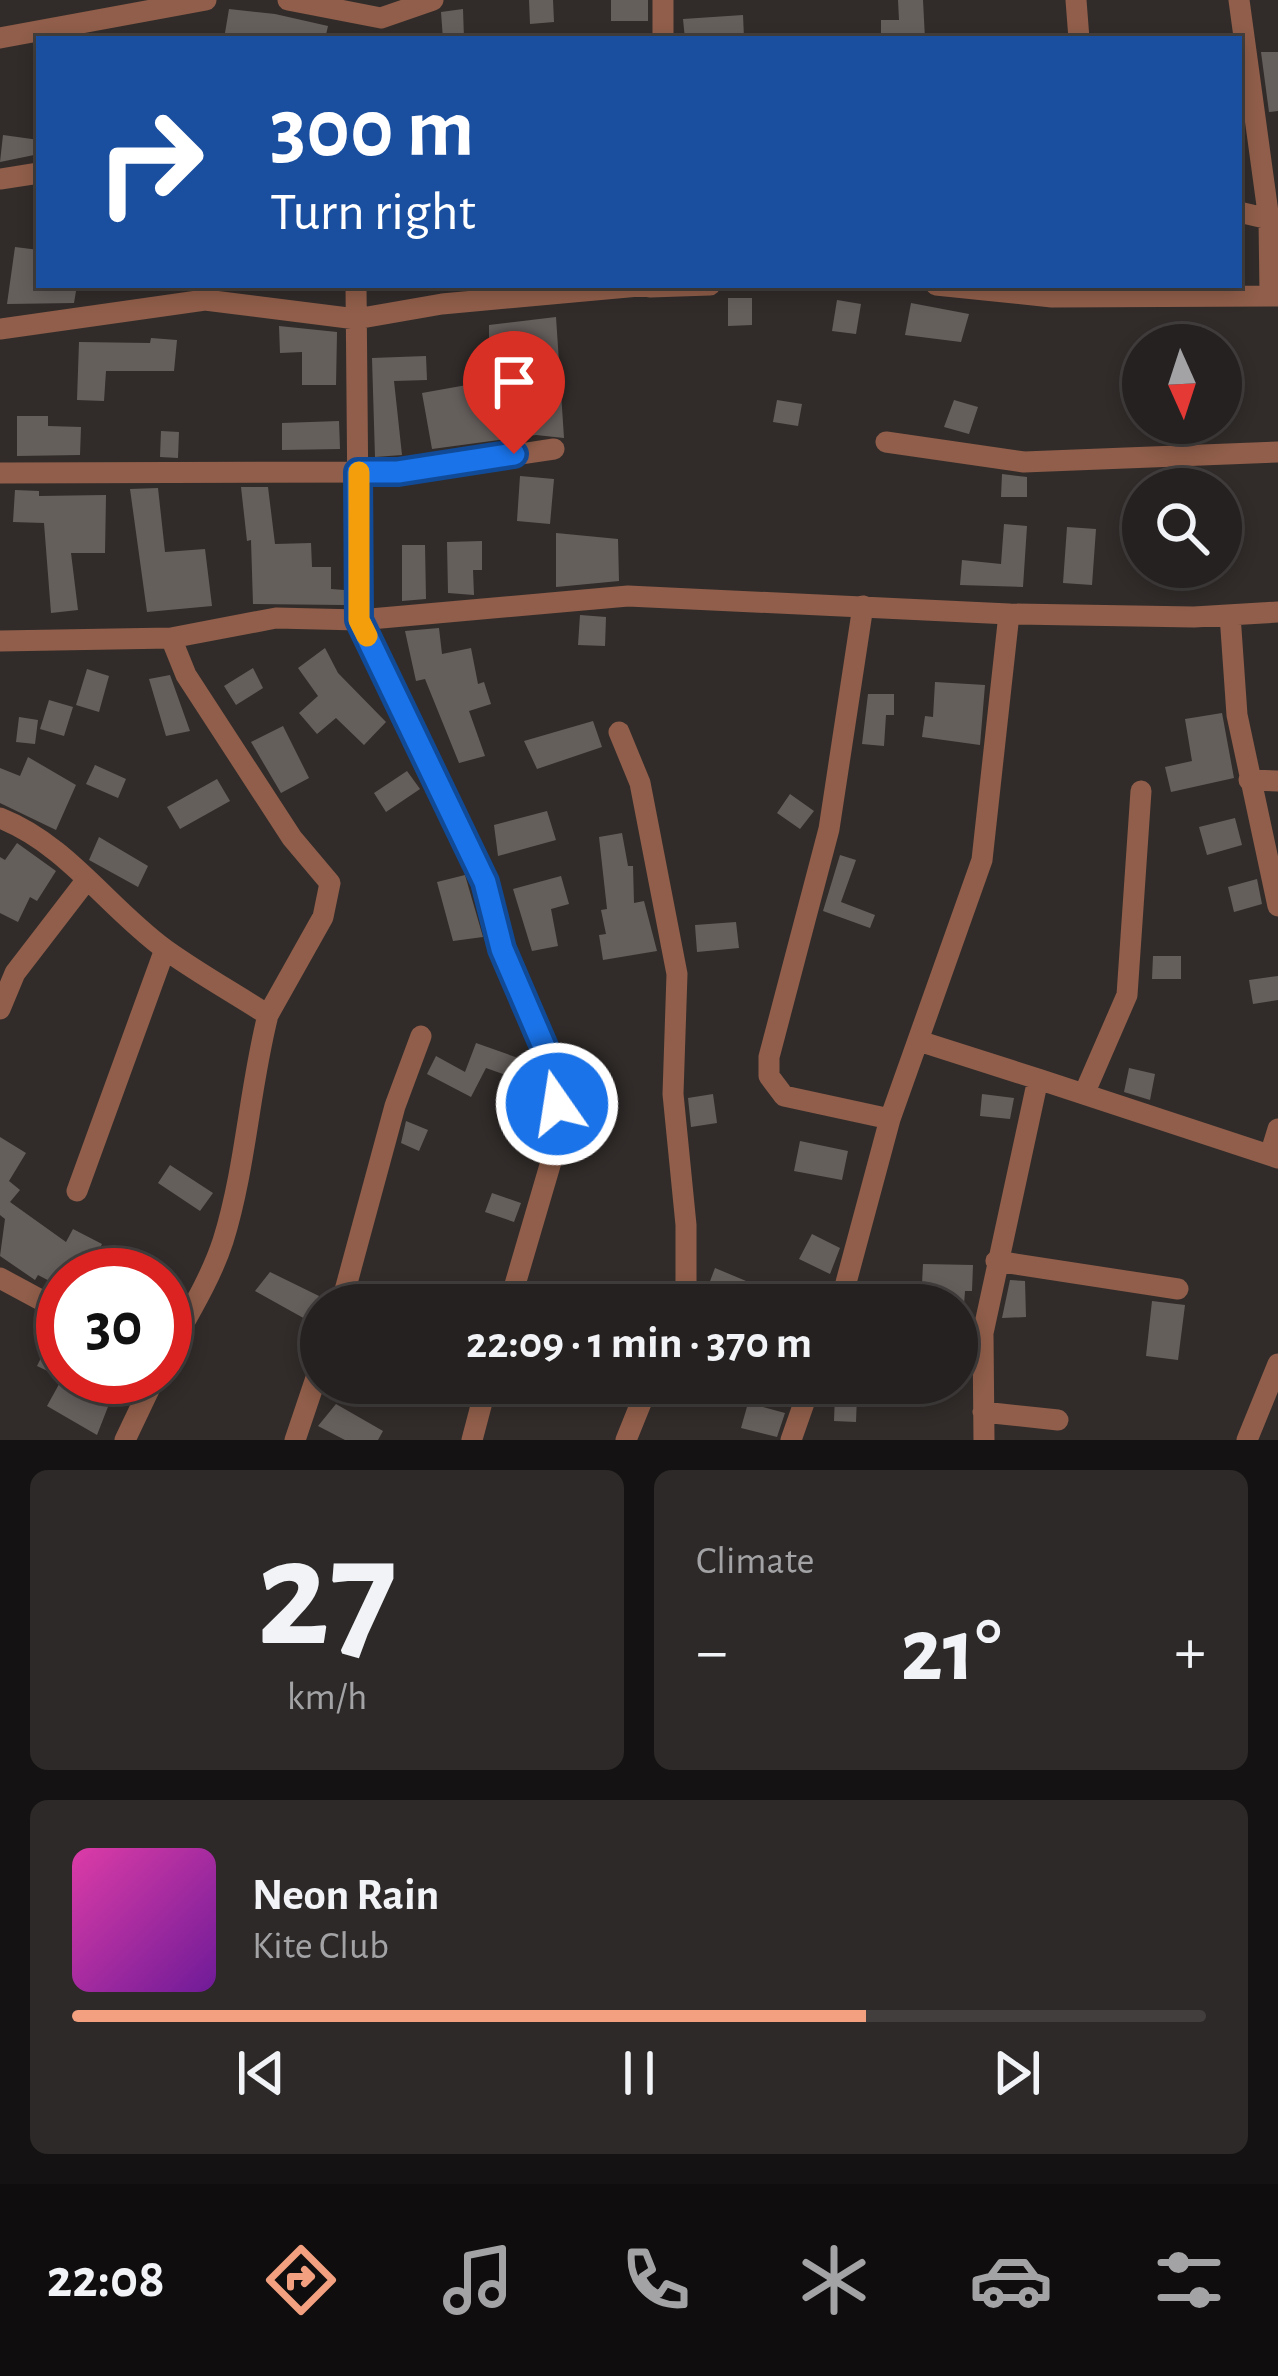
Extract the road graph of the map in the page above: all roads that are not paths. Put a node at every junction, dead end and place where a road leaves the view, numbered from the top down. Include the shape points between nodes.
1 (206, 0) edge
2 (288, 0) edge
3 (434, 0) edge
4 (663, 0) edge
5 (1076, 0) edge
6 (1239, 0) edge
7 (360, 28) edge
8 (663, 36) edge
9 (1079, 36) edge
10 (0, 38) edge
11 (36, 173) edge
12 (0, 179) edge
13 (1242, 213) edge
14 (1273, 220) edge
15 (356, 288) edge
16 (627, 288) edge
17 (963, 288) edge
18 (1274, 295) edge
19 (356, 319) junction
20 (0, 329) edge
21 (886, 442) dead end
22 (554, 449) dead end
23 (1278, 452) edge
24 (358, 472) junction
25 (0, 473) edge
26 (863, 606) junction
27 (1278, 612) edge
28 (1009, 614) junction
29 (1230, 615) junction
30 (359, 620) junction
31 (171, 638) junction
32 (0, 641) edge
33 (620, 732) dead end
34 (1249, 780) junction
35 (1278, 781) edge
36 (1142, 791) dead end
37 (0, 818) edge
38 (85, 882) junction
39 (1278, 906) edge
40 (165, 949) junction
41 (0, 1010) edge
42 (268, 1015) junction
43 (421, 1036) dead end
44 (919, 1041) junction
45 (1038, 1079) junction
46 (1084, 1094) junction
47 (890, 1119) junction
48 (1278, 1129) edge
49 (1274, 1157) edge
50 (76, 1191) dead end
51 (996, 1261) junction
52 (0, 1278) edge
53 (347, 1284) edge
54 (514, 1284) edge
55 (686, 1284) edge
56 (846, 1284) edge
57 (1178, 1288) dead end
58 (36, 1297) edge
59 (192, 1304) edge
60 (1278, 1364) edge
61 (142, 1404) edge
62 (307, 1404) edge
63 (482, 1404) edge
64 (641, 1404) edge
65 (804, 1404) edge
66 (983, 1412) junction
67 (1058, 1420) dead end
68 (125, 1440) edge
69 (295, 1440) edge
70 (472, 1440) edge
71 (626, 1440) edge
72 (791, 1440) edge
73 (984, 1440) edge
74 (1247, 1440) edge

1 - 10 street
2 - 7 street
3 - 7 street
4 - 8 street
5 - 9 street
6 - 14 street
11 - 12 street
13 - 14 street
14 - 18 street
15 - 19 street
16 - 19 street
17 - 18 street via 1052,298
19 - 20 street via 205,301
19 - 24 street
21 - 23 street via 1024,462
22 - 24 street
24 - 25 street
24 - 30 street
26 - 28 street
26 - 30 street via 628,596
26 - 47 street via 829,829 769,1076 784,1096
27 - 29 street
28 - 29 street
28 - 44 street via 982,860
29 - 34 street
30 - 31 street via 276,619
30 - 54 street via 485,882 502,949 545,1049 557,1104 553,1155
31 - 32 street
31 - 42 street via 186,675 330,883 323,916
33 - 55 street via 640,782 677,974 673,1094
34 - 35 street
34 - 39 street
36 - 46 street via 1127,995
37 - 38 street via 64,853
38 - 40 street
38 - 41 street via 15,973
40 - 42 street
40 - 50 street
42 - 59 street via 222,1245
43 - 53 street
44 - 45 street
44 - 47 street
45 - 46 street
45 - 51 street
46 - 49 street
47 - 56 street
48 - 49 street
51 - 57 street
51 - 66 street via 983,1333
52 - 58 street
60 - 74 street
61 - 68 street
62 - 69 street
63 - 70 street
64 - 71 street
65 - 72 street
66 - 67 street
66 - 73 street

